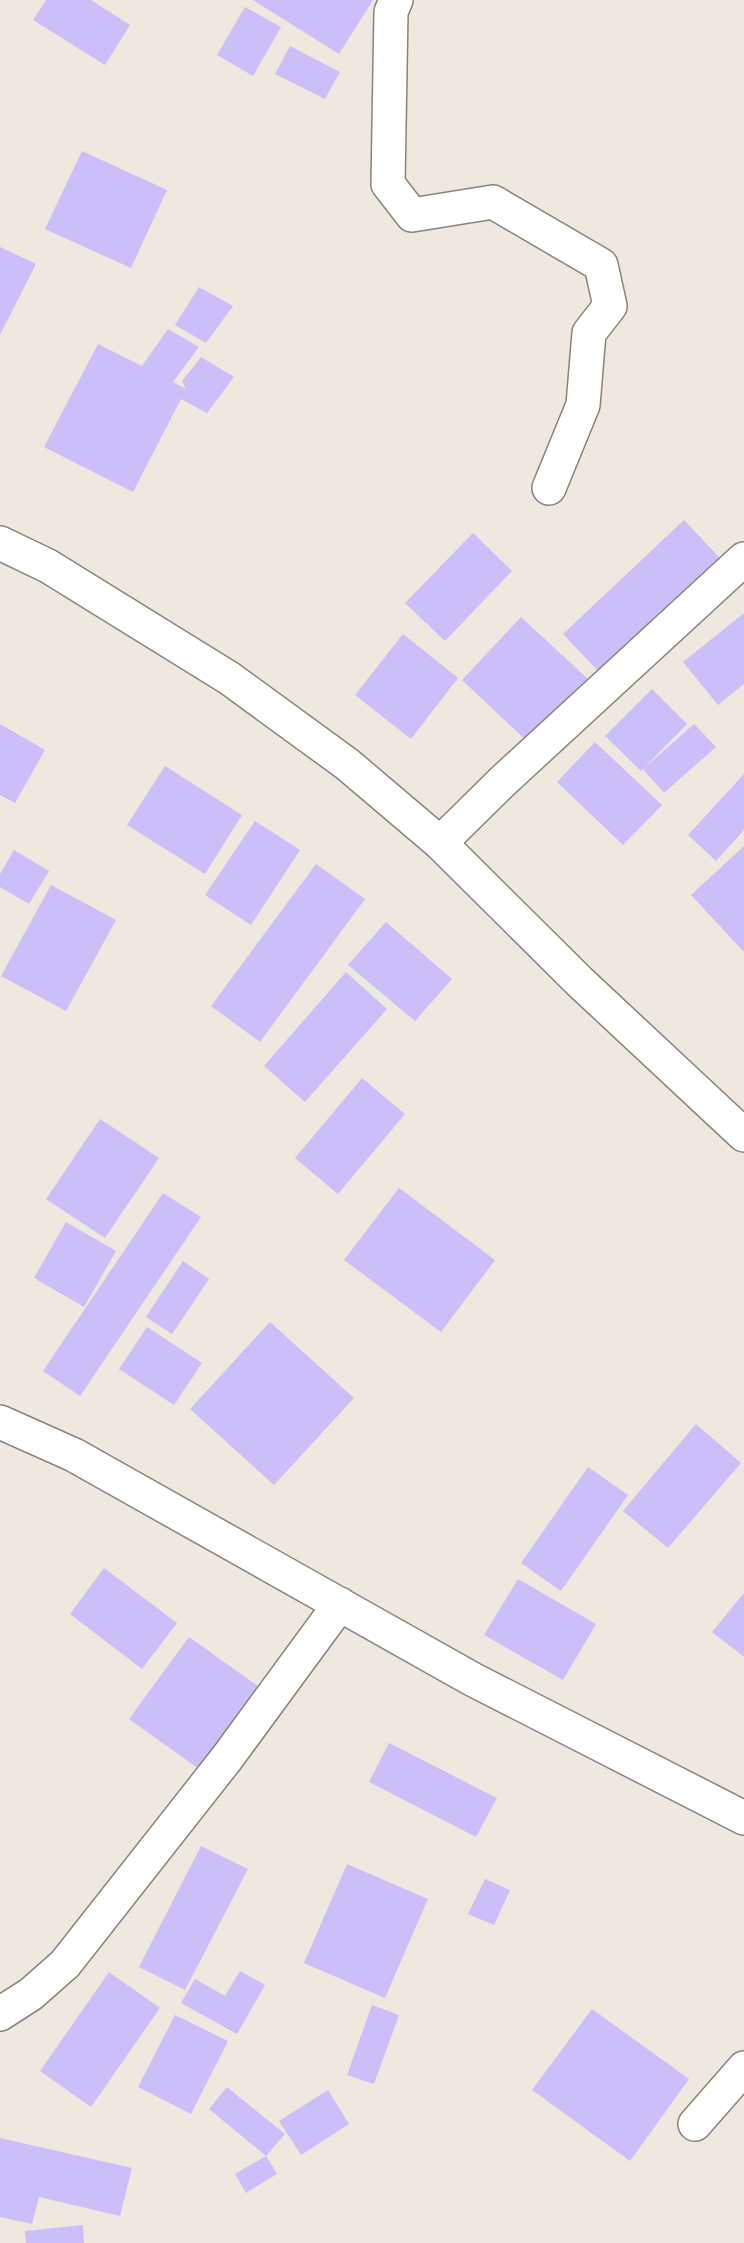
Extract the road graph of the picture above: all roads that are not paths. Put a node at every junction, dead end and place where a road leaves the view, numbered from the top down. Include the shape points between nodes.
1 (396, 0) edge
2 (549, 488) dead end
3 (0, 543) edge
4 (744, 559) edge
5 (440, 843) junction
6 (744, 1135) edge
7 (0, 1422) edge
8 (340, 1604) junction
9 (744, 1818) edge
10 (0, 2014) edge
11 (744, 2068) edge
12 (695, 2124) dead end

1 - 2 street via 391,12 388,184 412,215 493,202 601,265 610,306 590,333 583,405
3 - 5 street via 48,566 229,678 347,765
4 - 5 street
5 - 6 street via 580,982
7 - 8 street via 74,1455
8 - 9 street via 472,1678
8 - 10 street via 227,1758 65,1964 31,1994
11 - 12 street

